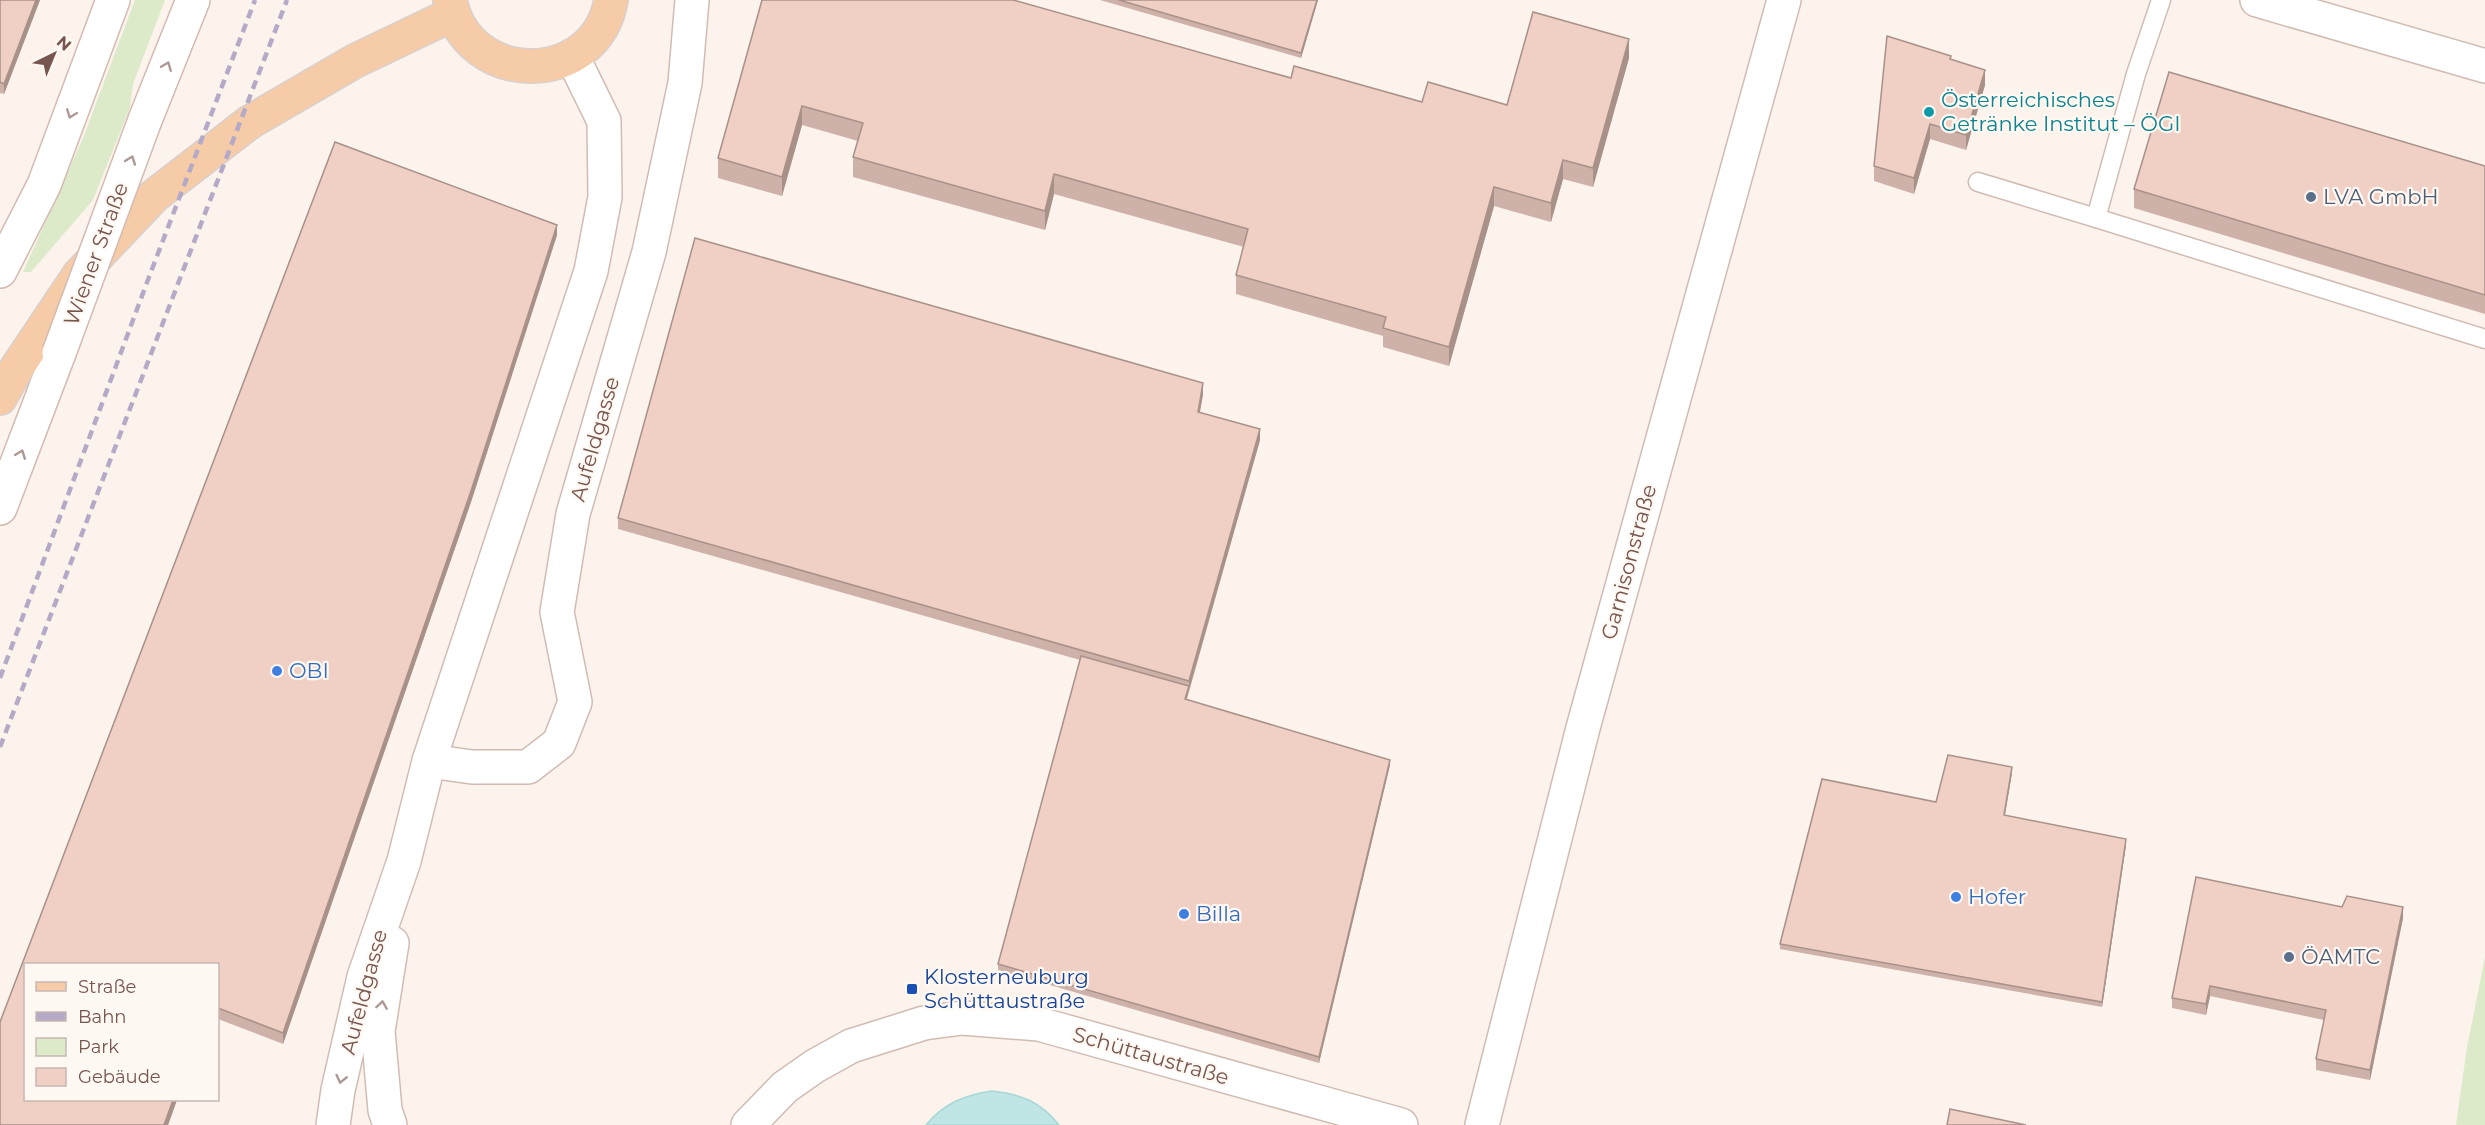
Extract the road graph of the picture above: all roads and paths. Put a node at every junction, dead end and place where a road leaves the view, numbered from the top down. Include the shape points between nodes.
1 (113, 0) edge
2 (193, 0) edge
3 (611, 0) edge
4 (692, 0) edge
5 (1784, 0) edge
6 (2161, 0) edge
7 (2257, 0) edge
8 (451, 7) edge
9 (572, 56) junction
10 (2485, 66) edge
11 (1978, 182) dead end
12 (2096, 218) junction
13 (0, 271) edge
14 (2485, 339) edge
15 (0, 398) edge
16 (0, 508) edge
17 (429, 761) junction
18 (404, 861) junction
19 (333, 1125) edge
20 (390, 1125) edge
21 (748, 1125) edge
22 (1401, 1125) edge
23 (1482, 1125) edge

1 -> 13 street via 44,185
16 -> 2 street, Wiener Straße, bridge
3 - 9 main road via 609,14 594,38
4 - 17 street, Aufeldgasse via 685,83 649,252 573,514 557,612 575,702 559,743 528,767 472,767
5 - 23 street, Garnisonstraße via 1580,739
6 - 12 lane
7 - 10 street
8 - 9 main road via 467,38 490,57 517,66 546,66
8 - 15 main road via 250,122 154,196 79,275
9 - 17 street, Aufeldgasse via 604,121 605,197 591,271
11 - 12 lane
12 - 14 lane
17 - 18 street, Aufeldgasse
18 -> 19 street, Aufeldgasse via 364,977
20 -> 18 street, Aufeldgasse via 385,1110 378,1031
21 - 22 street, Schüttaustraße via 785,1087 851,1046 924,1023 962,1018 1039,1024

